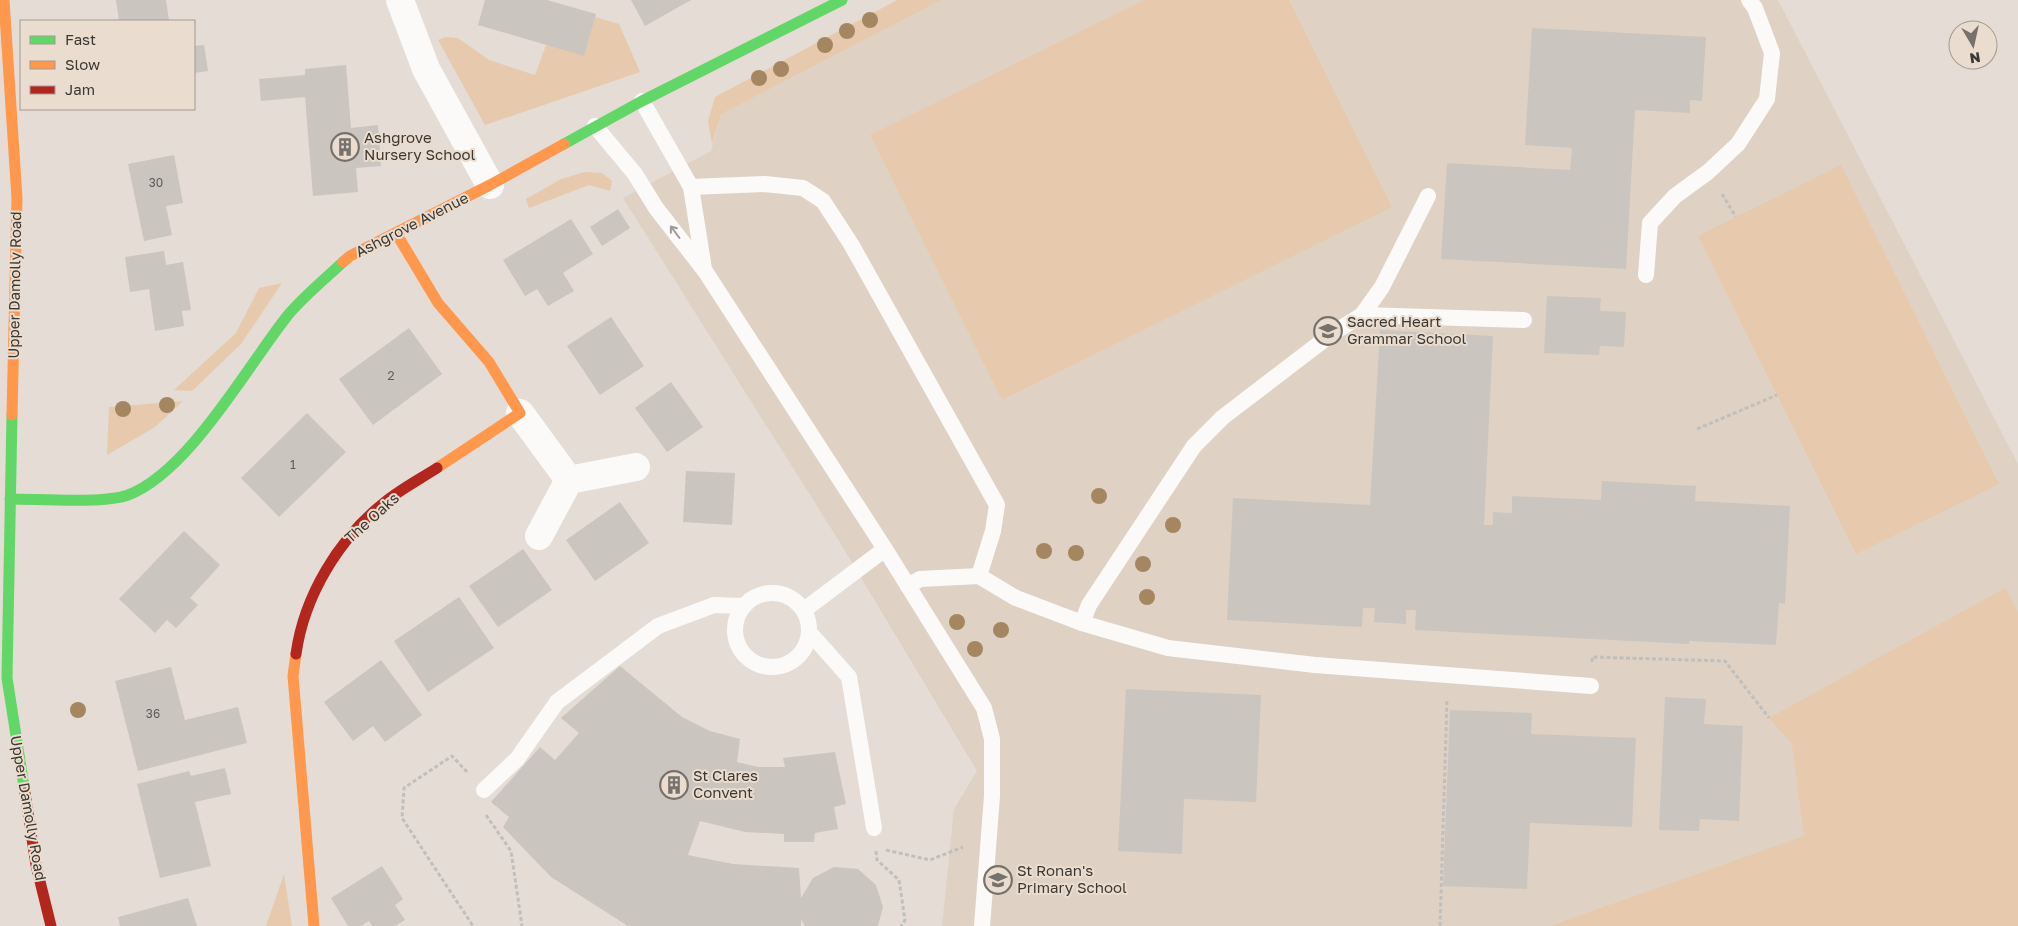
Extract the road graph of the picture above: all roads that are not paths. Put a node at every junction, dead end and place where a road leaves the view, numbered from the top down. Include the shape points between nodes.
1 (4, 0) edge
2 (400, 0) edge
3 (842, 0) edge
4 (1749, 0) edge
5 (4, 45) edge
6 (642, 101) junction
7 (595, 126) junction
8 (490, 185) junction
9 (691, 188) junction
10 (1428, 196) dead end
11 (396, 233) junction
12 (705, 271) junction
13 (1646, 275) dead end
14 (1362, 316) junction
15 (1524, 320) dead end
16 (520, 413) junction
17 (6, 423) edge
18 (636, 467) dead end
19 (569, 480) junction
20 (10, 499) junction
21 (539, 536) dead end
22 (885, 548) junction
23 (979, 576) junction
24 (908, 586) junction
25 (743, 606) junction
26 (804, 610) junction
27 (1082, 623) junction
28 (810, 633) junction
29 (1591, 686) road end
30 (484, 790) road end
31 (874, 828) road end
32 (51, 926) edge
33 (314, 926) edge
34 (982, 926) edge

1 - 5 street, Upper Damolly Road
2 - 8 street via 426,69
3 - 6 street, Ashgrove Avenue
4 - 13 lane via 1772,53 1768,99 1738,144 1675,196 1650,224
5 - 17 street, Upper Damolly Road via 17,198
6 - 7 street, Ashgrove Avenue
6 - 9 lane
7 - 8 street, Ashgrove Avenue
12 -> 7 lane via 656,208 635,174
8 - 11 street, Ashgrove Avenue
9 - 12 lane
9 - 23 lane via 765,184 803,188 823,201 851,244 997,505 993,531
10 - 14 lane via 1382,287
11 - 16 street via 438,303 489,362
11 - 20 street, Ashgrove Avenue via 350,256 288,314 239,384 158,478 127,495 92,500
12 - 22 lane
14 - 15 lane
14 - 27 lane via 1333,333 1223,416 1194,446 1089,605
16 - 19 street
16 - 33 street, The Oaks via 385,502 344,541 318,586 299,632 293,676
17 - 20 street, Upper Damolly Road
18 - 19 street
19 - 21 street
20 - 32 street, Upper Damolly Road via 7,678 36,865
22 - 24 lane
22 - 26 lane
23 - 24 lane via 920,580
23 - 27 lane via 1016,598
24 - 34 lane via 984,708 992,739
25 - 26 lane via 763,593 787,595
25 - 28 lane via 734,627 740,650 758,665 781,667 801,655
25 - 30 lane via 714,605 658,626 557,702 517,759
26 - 28 lane
27 - 29 lane via 1168,648 1315,665
28 - 31 lane via 849,678

